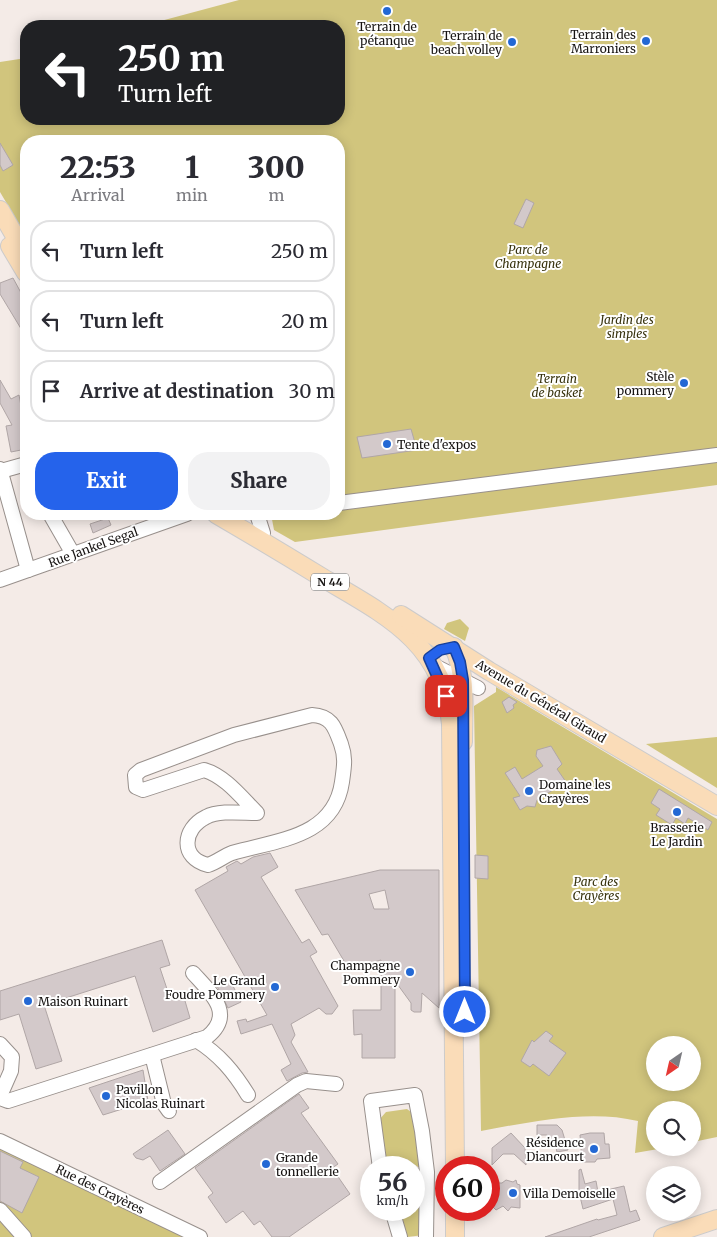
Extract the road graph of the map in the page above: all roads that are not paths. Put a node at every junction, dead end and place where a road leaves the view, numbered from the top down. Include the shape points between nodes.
1 (0, 210) edge
2 (0, 228) edge
3 (20, 244) edge
4 (20, 263) edge
5 (717, 455) edge
6 (20, 465) edge
7 (0, 470) edge
8 (345, 502) edge
9 (53, 520) edge
10 (170, 520) edge
11 (226, 520) edge
12 (240, 520) edge
13 (260, 520) edge
14 (263, 533) junction
15 (73, 554) junction
16 (28, 570) junction
17 (0, 580) edge
18 (454, 647) junction
19 (431, 661) junction
20 (477, 663) junction
21 (463, 680) junction
22 (717, 806) edge
23 (257, 813) joint
24 (193, 973) dead end
25 (196, 1040) junction
26 (0, 1044) edge
27 (152, 1054) junction
28 (336, 1084) dead end
29 (248, 1094) dead end
30 (0, 1097) edge
31 (168, 1111) dead end
32 (0, 1141) edge
33 (378, 1156) edge
34 (425, 1156) edge
35 (455, 1156) edge
36 (466, 1156) edge
37 (425, 1159) edge
38 (160, 1182) dead end
39 (0, 1210) edge
40 (717, 1219) edge
41 (395, 1221) edge
42 (455, 1221) edge
43 (466, 1221) edge
44 (24, 1237) edge
45 (200, 1237) edge
46 (400, 1237) edge
47 (426, 1237) edge
48 (455, 1237) edge
49 (466, 1237) edge
50 (663, 1237) edge

1 - 3 main road
2 - 4 main road
5 - 8 street
6 - 7 street
7 - 16 street
9 - 15 street
10 - 15 street, Rue Jankel Segal
11 - 19 main road, N 44 via 385,615 410,634
12 - 14 main road, Avenue du Général Giraud / N 44
13 - 14 street
14 - 18 main road, Avenue du Général Giraud / N 44
15 - 16 street, Rue Jankel Segal
16 - 17 street, Rue Jankel Segal
18 - 19 street via 440,650
18 - 20 main road, Avenue du Général Giraud
18 - 21 main road
19 - 21 street
19 - 35 main road, N 44 via 446,696 451,724
20 - 21 street via 478,688
20 - 22 main road, Avenue du Général Giraud
21 - 36 main road
23 - 23 street via 205,817 188,834 190,856 208,865 229,854 312,830 324,821 341,791 346,758 334,724 322,715 312,715 234,736 135,775 134,782 140,790 204,770 213,773
24 - 25 street via 217,1000 220,1012 219,1024 214,1031
25 - 27 street
25 - 29 street via 211,1049 232,1070
26 - 30 street via 12,1057 11,1071
27 - 30 street via 8,1101
27 - 31 street
28 - 38 street via 306,1081 297,1086
32 - 45 street, Rue des Crayères
33 - 34 street via 371,1101 415,1095
37 - 47 street
39 - 44 street
40 - 50 main road
41 - 46 street
42 - 48 main road
43 - 49 main road

